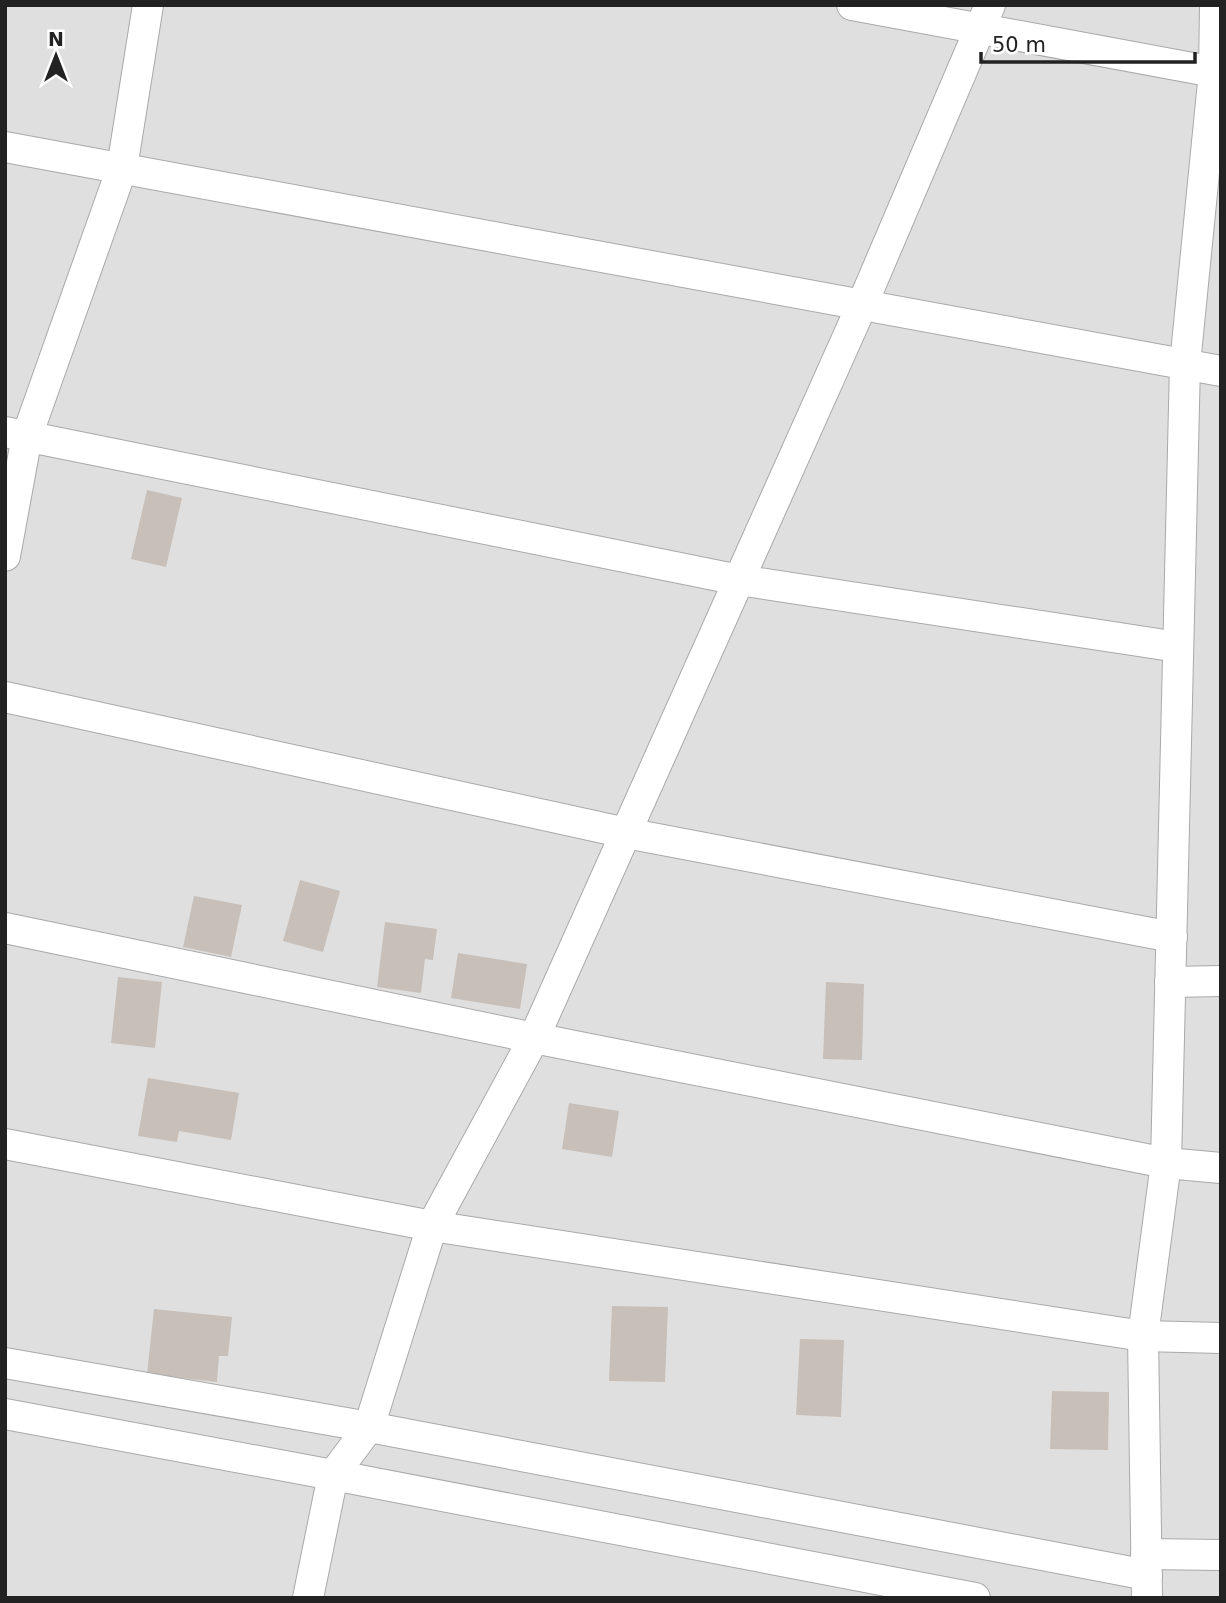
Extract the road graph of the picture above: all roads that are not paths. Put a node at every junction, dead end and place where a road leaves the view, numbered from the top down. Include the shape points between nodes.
1 (148, 5) edge
2 (852, 5) edge
3 (1215, 5) edge
4 (985, 17) edge
5 (1214, 72) junction
6 (5, 146) edge
7 (122, 168) junction
8 (862, 305) junction
9 (1185, 364) junction
10 (1221, 371) edge
11 (16, 434) edge
12 (5, 556) edge
13 (739, 580) junction
14 (1178, 648) junction
15 (5, 697) edge
16 (626, 833) junction
17 (5, 928) edge
18 (1172, 937) junction
19 (1221, 981) edge
20 (1171, 982) junction
21 (534, 1038) junction
22 (5, 1144) edge
23 (1166, 1163) junction
24 (1221, 1168) edge
25 (432, 1226) junction
26 (1143, 1336) junction
27 (1221, 1338) edge
28 (5, 1363) edge
29 (5, 1415) edge
30 (369, 1427) junction
31 (333, 1475) junction
32 (1221, 1555) edge
33 (1147, 1575) edge
34 (308, 1598) edge
35 (975, 1598) edge

1 - 7 street
2 - 4 street
3 - 5 street
4 - 5 street
4 - 8 street
5 - 9 street
6 - 7 street
7 - 8 street
7 - 11 street
8 - 9 street
8 - 13 street
9 - 10 street
9 - 14 street
11 - 12 street
11 - 13 street
13 - 14 street
13 - 16 street
14 - 18 street
15 - 16 street
16 - 18 street
16 - 21 street
17 - 21 street
18 - 20 street
19 - 20 street
20 - 23 street
21 - 23 street
21 - 25 street
22 - 25 street
23 - 24 street
23 - 26 street
25 - 26 street
25 - 30 street
26 - 27 street
26 - 33 street
28 - 30 street
29 - 31 street
30 - 31 street
30 - 33 street
31 - 34 street
31 - 35 street
32 - 33 street

